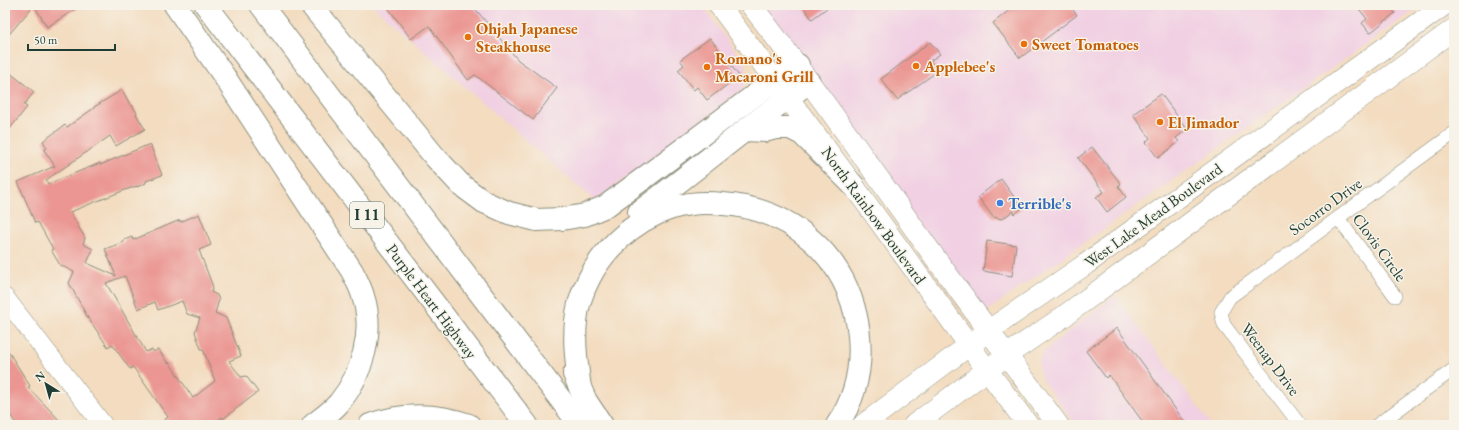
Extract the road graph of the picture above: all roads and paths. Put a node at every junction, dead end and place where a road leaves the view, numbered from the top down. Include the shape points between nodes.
1 (175, 5) edge
2 (206, 5) edge
3 (261, 5) edge
4 (311, 5) edge
5 (719, 5) edge
6 (752, 5) edge
7 (1444, 5) edge
8 (1454, 29) edge
9 (1372, 56) junction
10 (804, 74) junction
11 (781, 89) junction
12 (1372, 90) junction
13 (1334, 118) junction
14 (746, 130) junction
15 (1454, 133) edge
16 (1239, 163) junction
17 (853, 185) junction
18 (1338, 218) junction
19 (1133, 265) junction
20 (1395, 296) dead end
21 (5, 298) edge
22 (1221, 312) joint
23 (988, 331) junction
24 (969, 345) junction
25 (1006, 356) junction
26 (1454, 369) edge
27 (987, 370) junction
28 (580, 388) junction
29 (103, 425) edge
30 (313, 425) edge
31 (370, 425) edge
32 (469, 425) edge
33 (527, 425) edge
34 (580, 425) edge
35 (602, 425) edge
36 (838, 425) edge
37 (863, 425) edge
38 (914, 425) edge
39 (1028, 425) edge
40 (1058, 425) edge
41 (1300, 425) edge
42 (1377, 425) edge

1 - 30 highway via 352,271 364,297 368,320 361,364 352,384 338,404
2 - 33 highway, Purple Heart Highway / I 11
3 - 34 highway, I 11
4 - 11 highway via 435,157 461,185 484,202 509,213 537,220 585,215 606,206
5 - 11 main road, North Rainbow Boulevard
6 - 10 main road, North Rainbow Boulevard
7 - 9 main road, West Lake Mead Boulevard
8 - 12 main road, West Lake Mead Boulevard
9 - 12 main road via 1375,67 1369,76
9 - 16 main road, West Lake Mead Boulevard
10 - 11 highway
10 - 23 main road, North Rainbow Boulevard
11 - 14 highway
11 - 17 main road, North Rainbow Boulevard
12 - 13 main road, West Lake Mead Boulevard
13 - 16 main road via 1313,121
13 - 19 main road, West Lake Mead Boulevard
14 - 17 highway via 790,128 802,134
14 - 28 highway via 620,226 584,266 573,294 568,328 570,367
15 - 18 street, Socorro Drive
16 - 19 main road
16 - 23 main road, West Lake Mead Boulevard
17 - 24 main road, North Rainbow Boulevard
18 - 20 street, Clovis Circle
18 - 22 street, Socorro Drive via 1230,297
19 - 25 main road, West Lake Mead Boulevard
21 - 29 main road
22 - 41 street, Weenap Drive via 1224,325
23 - 24 main road, West Lake Mead Boulevard
23 - 25 main road, North Rainbow Boulevard
24 - 27 main road, North Rainbow Boulevard
24 - 37 main road, West Lake Mead Boulevard
25 - 27 main road, West Lake Mead Boulevard
25 - 40 main road, North Rainbow Boulevard
26 - 42 street
27 - 38 main road, West Lake Mead Boulevard
27 - 39 main road, North Rainbow Boulevard
28 - 35 highway
28 - 36 highway via 575,341 579,304 585,287 613,245 624,234 646,220 672,208 701,203 741,206 782,219 807,235 827,256 853,302 860,359 851,400
31 - 32 highway via 390,419 416,416 444,418

